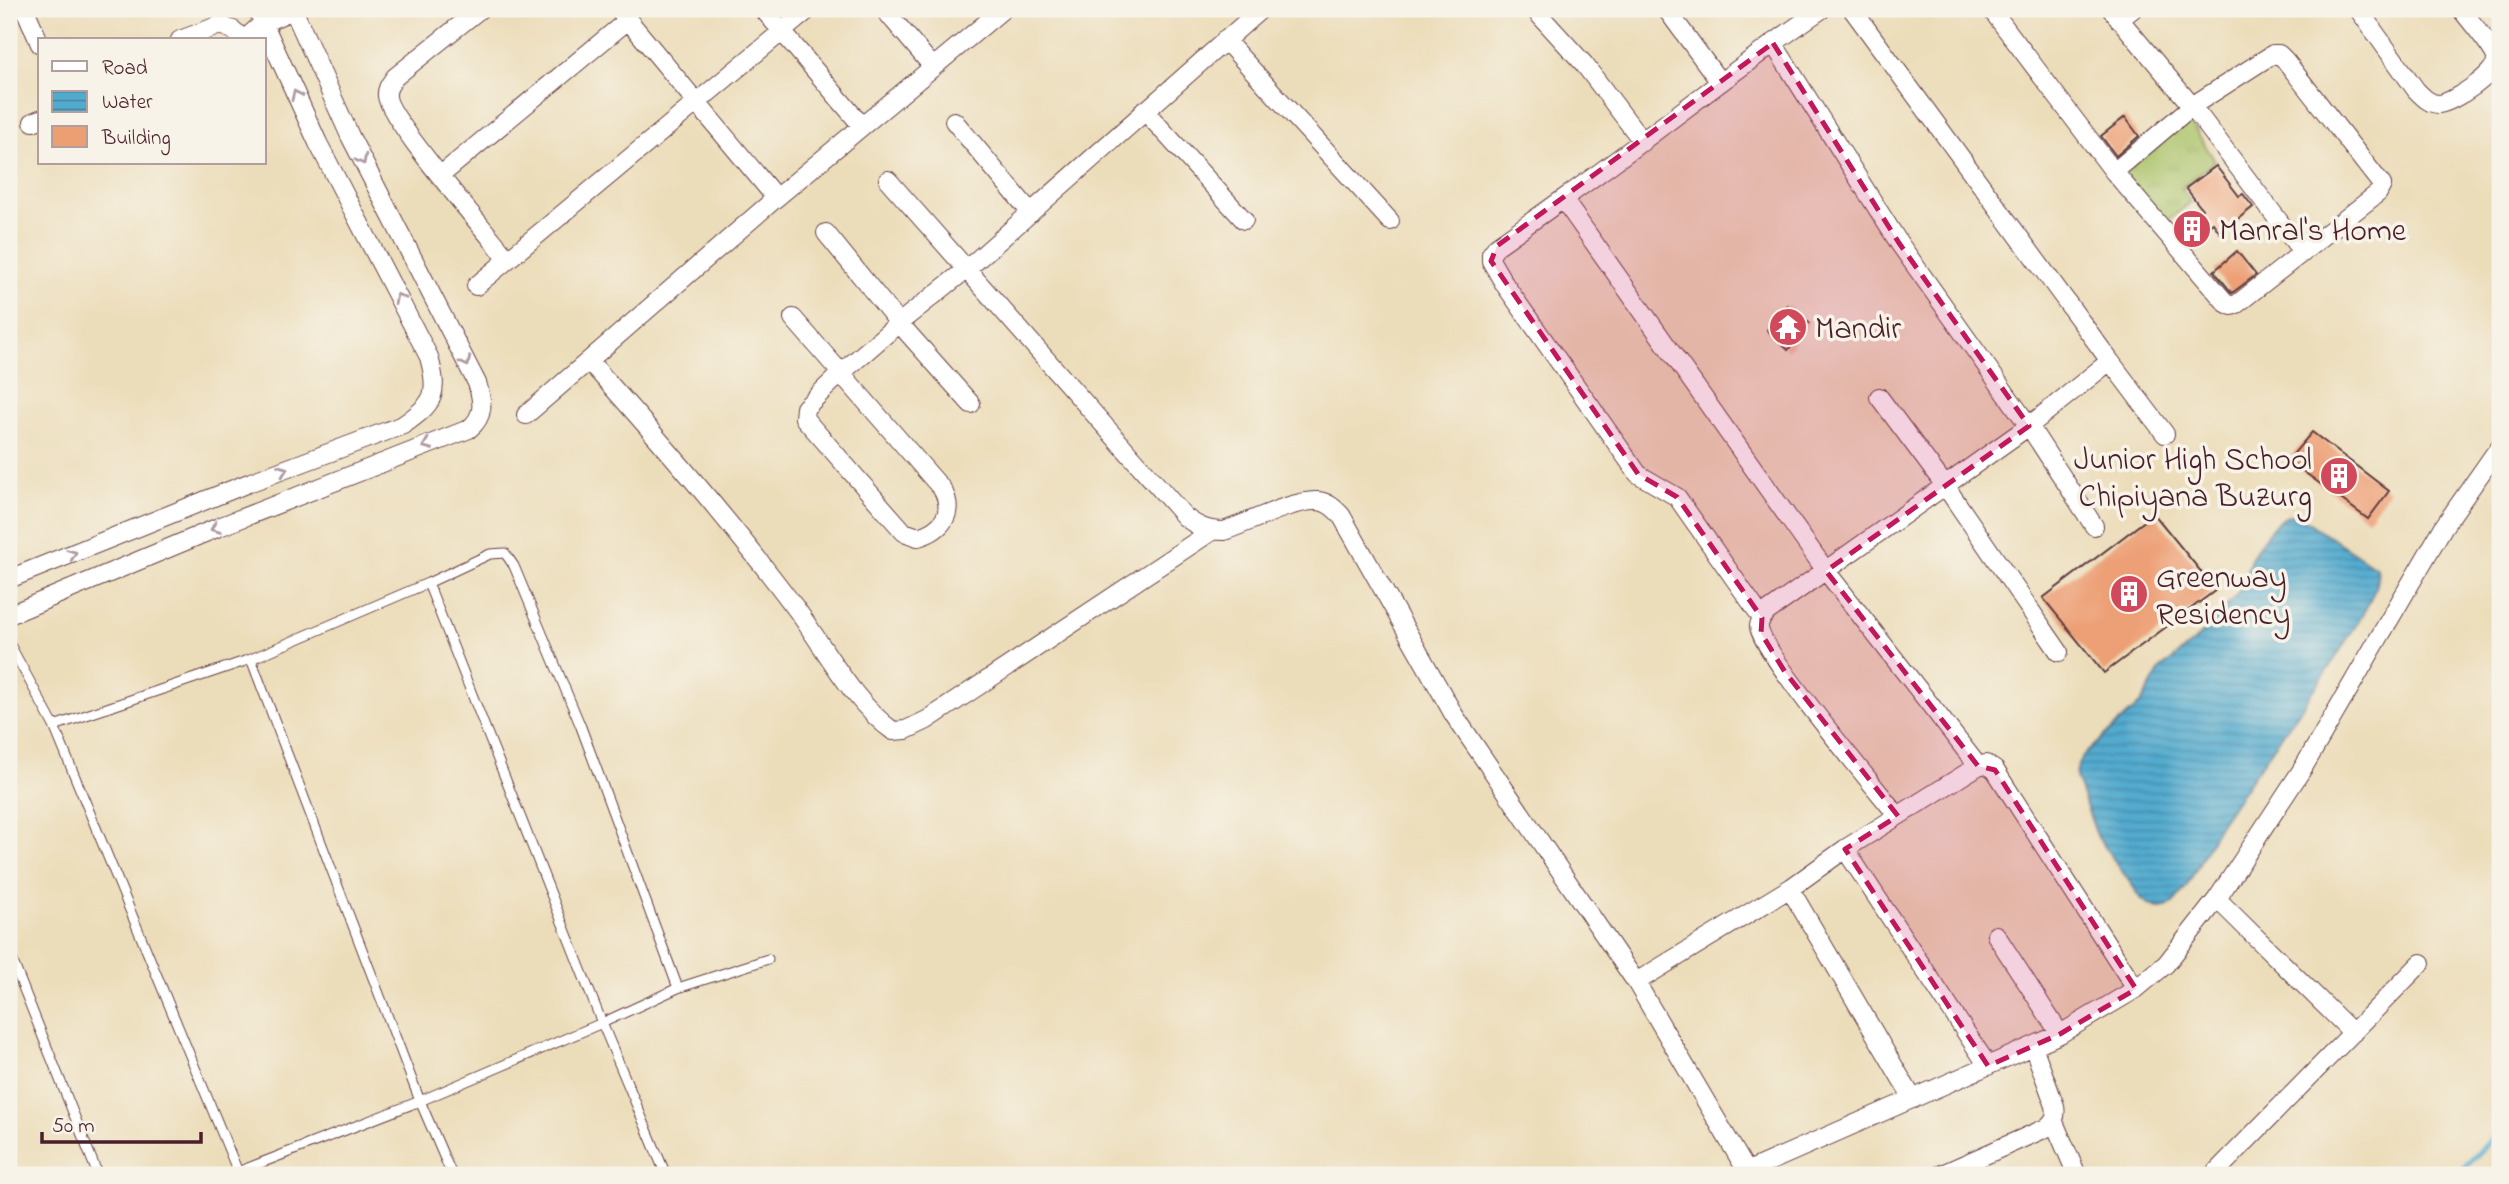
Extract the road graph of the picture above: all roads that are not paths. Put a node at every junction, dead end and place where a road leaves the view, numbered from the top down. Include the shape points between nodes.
1 (25, 9) edge
2 (481, 9) edge
3 (763, 9) edge
4 (809, 9) edge
5 (884, 9) edge
6 (1002, 9) edge
7 (1261, 9) edge
8 (1535, 9) edge
9 (1822, 9) edge
10 (1852, 9) edge
11 (1991, 9) edge
12 (2358, 9) edge
13 (2461, 9) edge
14 (293, 10) edge
15 (1667, 10) edge
16 (2121, 12) edge
17 (623, 14) edge
18 (1798, 15) edge
19 (260, 16) edge
20 (782, 31) junction
21 (185, 38) edge
22 (242, 38) edge
23 (245, 38) edge
24 (38, 39) edge
25 (1225, 40) junction
26 (1773, 43) junction
27 (933, 67) junction
28 (1720, 82) junction
29 (697, 102) junction
30 (2192, 106) junction
31 (1144, 110) junction
32 (954, 121) dead end
33 (862, 126) junction
34 (1643, 142) junction
35 (2114, 172) junction
36 (441, 175) junction
37 (888, 180) dead end
38 (776, 198) junction
39 (1563, 199) junction
40 (1031, 213) junction
41 (1244, 220) dead end
42 (1390, 221) dead end
43 (826, 233) dead end
44 (2303, 253) junction
45 (508, 259) junction
46 (968, 268) junction
47 (476, 286) dead end
48 (443, 316) junction
49 (793, 318) dead end
50 (899, 323) junction
51 (418, 336) junction
52 (589, 361) junction
53 (2110, 361) junction
54 (840, 374) junction
55 (1879, 397) dead end
56 (971, 404) dead end
57 (526, 415) dead end
58 (2029, 426) junction
59 (2165, 434) dead end
60 (2500, 446) edge
61 (1945, 487) junction
62 (2094, 526) dead end
63 (1212, 531) junction
64 (1826, 571) junction
65 (9, 579) edge
66 (428, 583) junction
67 (15, 612) edge
68 (1762, 618) junction
69 (9, 643) edge
70 (2059, 652) dead end
71 (251, 659) junction
72 (54, 726) junction
73 (1978, 766) junction
74 (1898, 816) junction
75 (1845, 849) junction
76 (1792, 887) junction
77 (2217, 899) junction
78 (1996, 935) dead end
79 (9, 952) edge
80 (768, 958) dead end
81 (2421, 962) dead end
82 (1636, 982) junction
83 (678, 988) junction
84 (2136, 989) junction
85 (602, 1023) junction
86 (2353, 1033) junction
87 (2060, 1034) junction
88 (2033, 1046) junction
89 (1988, 1066) junction
90 (1913, 1099) junction
91 (420, 1101) junction
92 (2054, 1122) junction
93 (1749, 1173) edge
94 (234, 1174) edge
95 (98, 1175) edge
96 (452, 1175) edge
97 (666, 1175) edge
98 (1940, 1175) edge
99 (2077, 1175) edge
100 (2213, 1175) edge

1 - 24 street
2 - 36 street via 388,87 390,109
3 - 20 street
4 - 20 street
5 - 27 street
6 - 27 street
7 - 25 street
8 - 34 street
9 - 18 street
10 - 53 street
11 - 35 street
12 - 13 street via 2417,90 2437,104 2451,102 2496,66 2492,51
14 - 19 street
14 -> 48 street via 350,136
15 - 28 street
16 - 30 street
17 - 29 street
17 - 36 street
18 - 26 street
19 - 23 street
51 -> 19 street via 318,143
20 - 29 street
20 - 33 street
21 - 22 street via 220,25
25 - 31 street
25 - 42 street
26 - 28 street
26 - 58 street via 1899,243
27 - 33 street
28 - 34 street
29 - 38 street
29 - 45 street
30 - 35 street
30 - 44 street
30 - 44 street via 2266,57 2279,54 2380,179 2378,193
31 - 40 street
31 - 41 street
32 - 40 street
33 - 38 street
34 - 39 street
35 - 44 street via 2232,306
36 - 45 street
37 - 46 street
38 - 52 street
39 - 64 street
39 - 68 street via 1497,246 1491,261 1638,474 1677,497
40 - 46 street
43 - 50 street
45 - 47 street
46 - 50 street
46 - 63 street via 1185,517
48 - 51 street
48 -> 67 street via 481,395 483,411 469,429
49 - 54 street
50 - 54 street
50 - 56 street
65 -> 51 street via 402,425 423,411 434,396 429,357
52 - 57 street
52 - 63 street via 669,451 881,723 894,731 926,720
53 - 58 street
53 - 59 street
54 - 54 street via 805,408 804,418 904,532 925,535 942,524 948,513 947,496
55 - 61 street
58 - 61 street
58 - 62 street
60 - 77 street via 2444,526 2303,768
61 - 64 street
61 - 70 street
63 - 82 street via 1224,531 1303,502 1320,501 1341,515 1454,715
64 - 68 street
64 - 73 street
65 - 67 street
66 - 71 lane
66 - 83 lane via 490,554 505,553 510,558 580,727
66 - 85 lane
68 - 74 street via 1761,633 1785,672
69 - 72 lane
71 - 72 lane
71 - 91 lane
72 - 94 lane
73 - 74 street
73 - 84 street via 1986,764 1995,770
74 - 75 street
75 - 76 street
75 - 89 street
76 - 82 street
76 - 90 street
77 - 84 street via 2166,964
77 - 86 street
78 - 87 street
79 - 95 lane
80 - 83 lane
81 - 86 street
82 - 93 street
83 - 85 lane
84 - 87 street
85 - 91 lane
85 - 97 lane
86 - 100 street
87 - 88 street
88 - 89 street
88 - 92 street via 2055,1106
89 - 90 street
90 - 93 street
91 - 94 lane
91 - 96 lane
92 - 98 street
92 - 99 street

